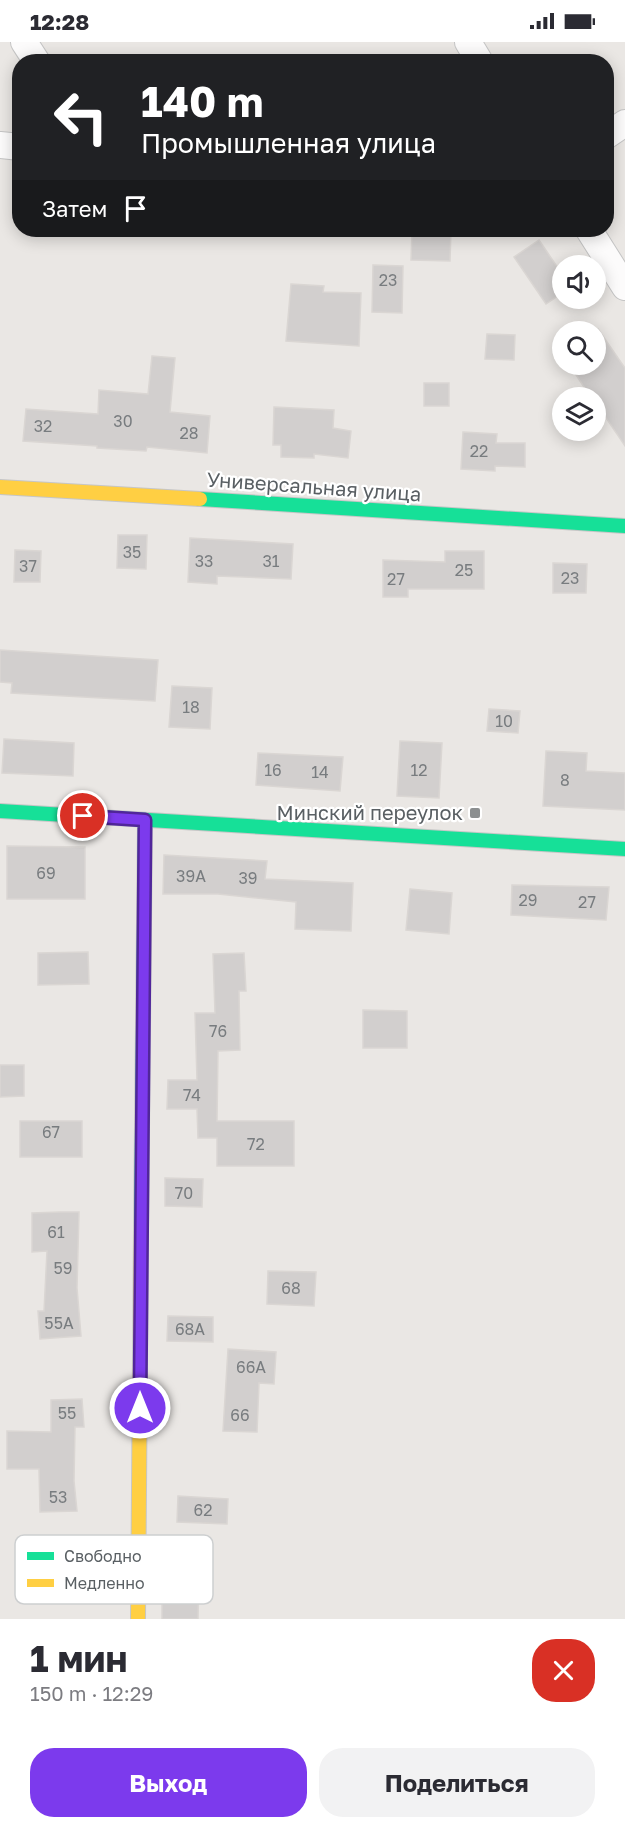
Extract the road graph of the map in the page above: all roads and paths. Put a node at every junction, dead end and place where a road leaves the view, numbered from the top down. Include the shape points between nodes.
1 (593, 237) edge
2 (625, 287) edge
3 (0, 488) edge
4 (625, 526) edge
5 (0, 811) edge
6 (145, 820) junction
7 (625, 849) edge
8 (139, 1535) edge
9 (138, 1604) edge
10 (138, 1619) edge

1 - 2 street
3 - 4 street, Универсальная улица
5 - 6 street
6 - 7 street
6 - 8 street
9 - 10 street

